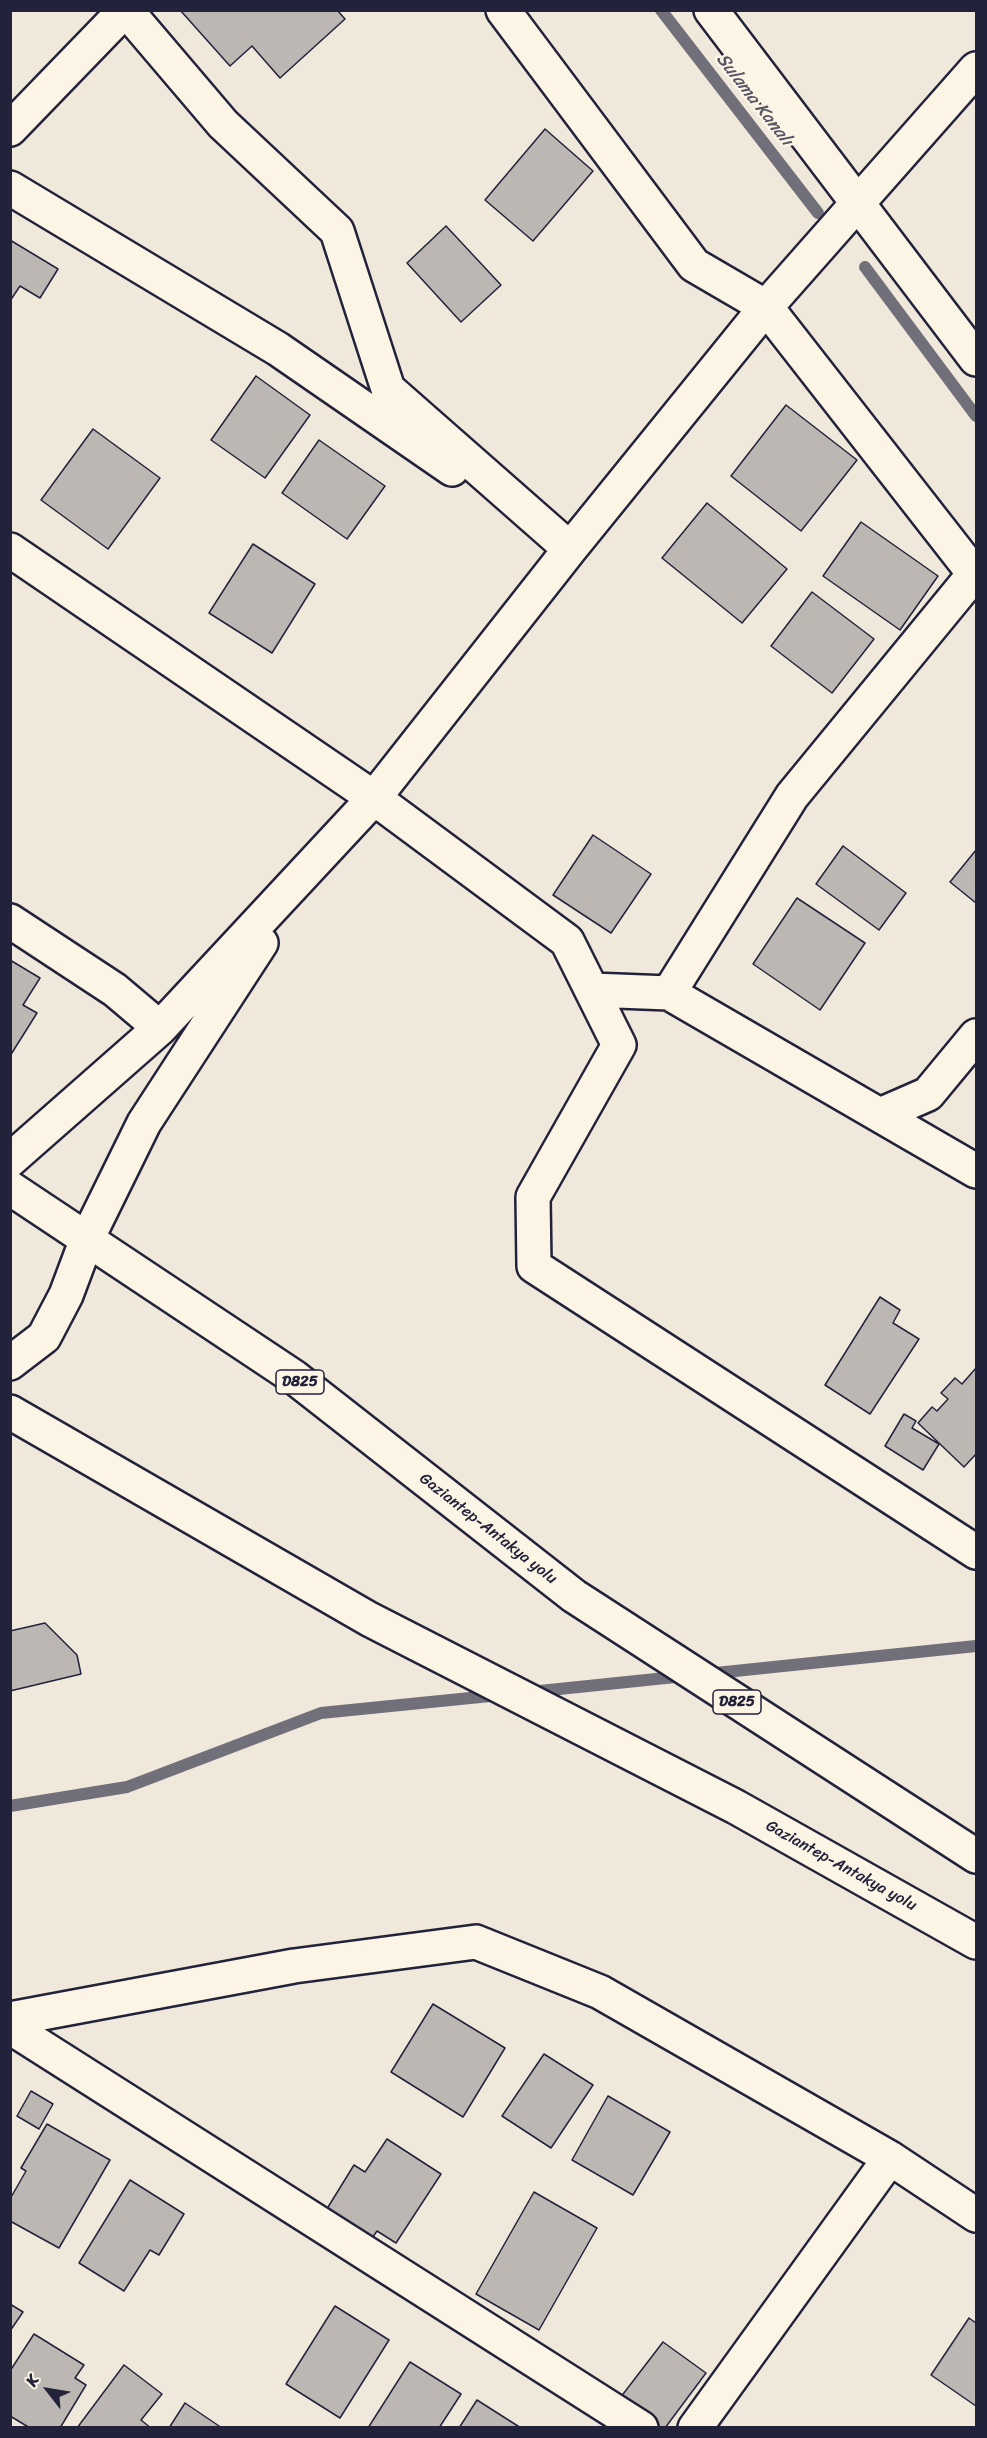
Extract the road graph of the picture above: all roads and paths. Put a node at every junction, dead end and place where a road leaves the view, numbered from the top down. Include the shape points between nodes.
1 (125, 10) edge
2 (503, 10) edge
3 (711, 10) edge
4 (976, 69) edge
5 (10, 129) edge
6 (10, 188) edge
7 (858, 202) junction
8 (766, 307) junction
9 (976, 359) edge
10 (570, 549) junction
11 (10, 550) edge
12 (976, 574) edge
13 (374, 798) junction
14 (321, 854) junction
15 (10, 921) edge
16 (592, 990) junction
17 (669, 993) junction
18 (160, 1028) junction
19 (976, 1036) edge
20 (880, 1115) junction
21 (10, 1160) edge
22 (976, 1171) edge
23 (10, 1188) edge
24 (87, 1239) junction
25 (10, 1363) edge
26 (10, 1412) edge
27 (976, 1552) edge
28 (976, 1856) edge
29 (976, 1942) edge
30 (10, 2019) edge
31 (10, 2027) edge
32 (890, 2158) junction
33 (976, 2215) edge
34 (641, 2427) edge
35 (695, 2427) edge

1 - 5 main road
1 - 10 main road via 223,123 337,231 388,388
2 - 8 main road via 694,265
3 - 7 main road
4 - 7 main road
6 - 10 main road via 278,350
7 - 8 main road
7 - 9 main road
8 - 10 main road
8 - 12 main road
10 - 13 main road
11 - 13 main road
12 - 17 main road via 792,796
13 - 14 main road
13 - 16 main road via 567,941
14 - 18 main road
14 - 24 main road via 144,1123
15 - 18 main road via 115,990
16 - 17 main road
16 - 27 main road via 619,1045 533,1197 534,1266
17 - 20 main road
18 - 21 main road
19 - 20 main road via 928,1094
20 - 22 main road
23 - 24 main road, Gaziantep-Antakya yolu / D825
24 - 25 main road via 66,1295 44,1337
24 - 28 main road, Gaziantep-Antakya yolu / D825 via 294,1377 574,1596
26 - 29 main road, Gaziantep-Antakya yolu via 369,1619 735,1807
30 - 32 main road via 294,1966 476,1942 600,1992
31 - 34 main road
32 - 33 main road
32 - 35 main road

